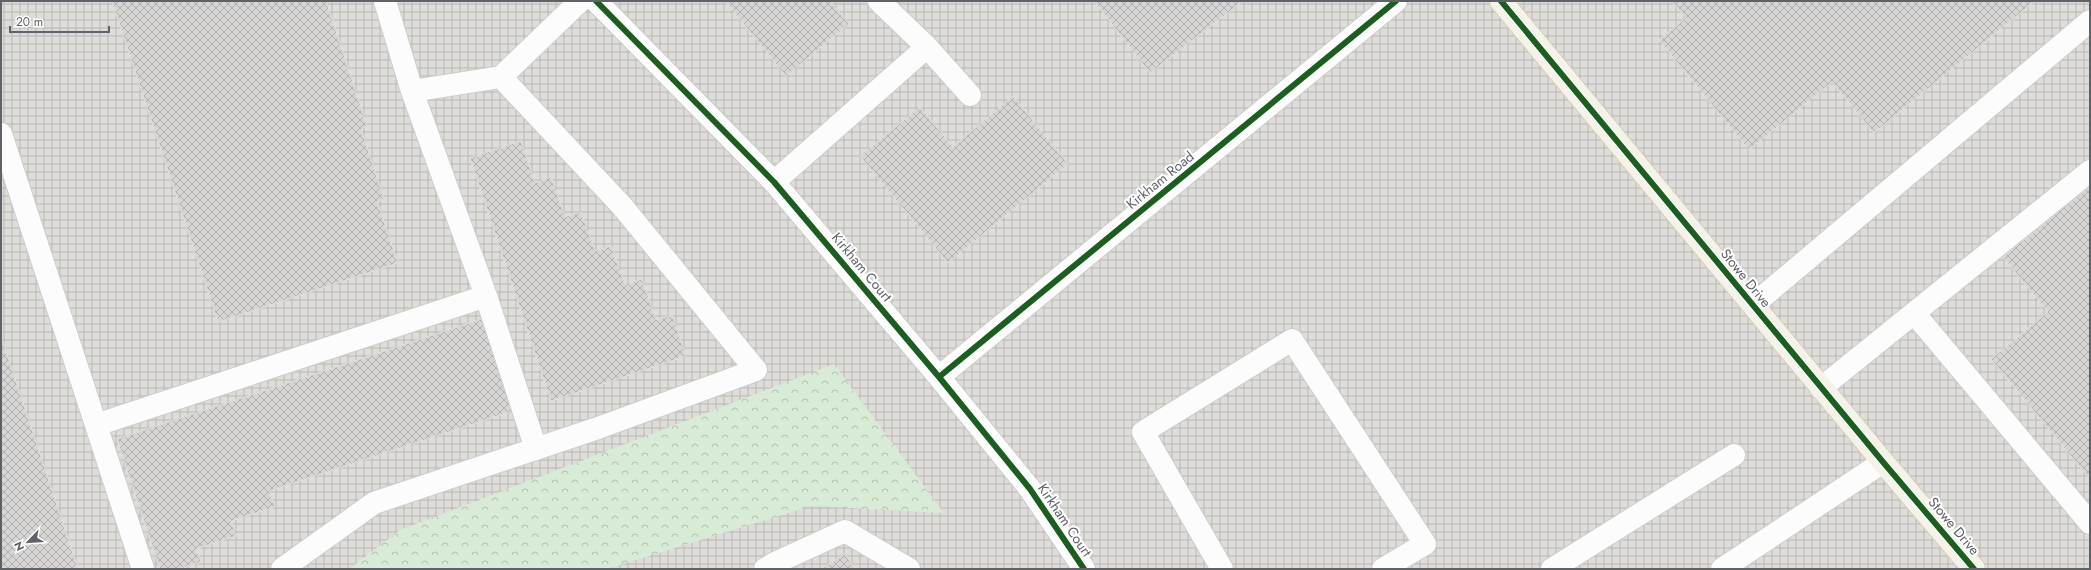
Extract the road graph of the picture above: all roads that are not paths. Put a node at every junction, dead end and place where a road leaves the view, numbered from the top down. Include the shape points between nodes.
1 (385, 1) edge
2 (580, 1) edge
3 (596, 1) edge
4 (879, 1) edge
5 (1396, 1) edge
6 (1501, 1) edge
7 (2090, 21) edge
8 (927, 47) junction
9 (501, 77) junction
10 (412, 91) junction
11 (970, 95) dead end
12 (1, 134) edge
13 (2090, 171) edge
14 (774, 182) junction
15 (486, 296) junction
16 (1753, 305) junction
17 (1914, 313) junction
18 (939, 377) junction
19 (1821, 388) junction
20 (96, 425) junction
21 (536, 449) junction
22 (1734, 455) dead end
23 (1882, 462) junction
24 (2090, 523) edge
25 (143, 569) edge
26 (282, 569) edge
27 (765, 569) edge
28 (909, 569) edge
29 (1084, 569) edge
30 (1222, 569) edge
31 (1384, 569) edge
32 (1552, 569) edge
33 (1722, 569) edge
34 (1974, 569) edge

1 - 10 street
2 - 9 street
3 - 14 street, Kirkham Court
4 - 8 street
5 - 18 street, Kirkham Road
6 - 16 main road, Stowe Drive
7 - 16 street
8 - 11 street
8 - 14 street
9 - 10 street
9 - 21 street via 622,206 756,370
10 - 15 street
12 - 20 street
13 - 17 street
14 - 18 street, Kirkham Court
15 - 20 street
15 - 21 street
16 - 19 main road, Stowe Drive
17 - 19 street
17 - 24 street
18 - 29 street, Kirkham Court via 1030,489
19 - 23 main road, Stowe Drive
20 - 25 street
21 - 26 street via 374,502
22 - 32 street
23 - 33 street
23 - 34 main road, Stowe Drive
27 - 28 street via 845,531
30 - 31 street via 1143,432 1292,340 1425,544

